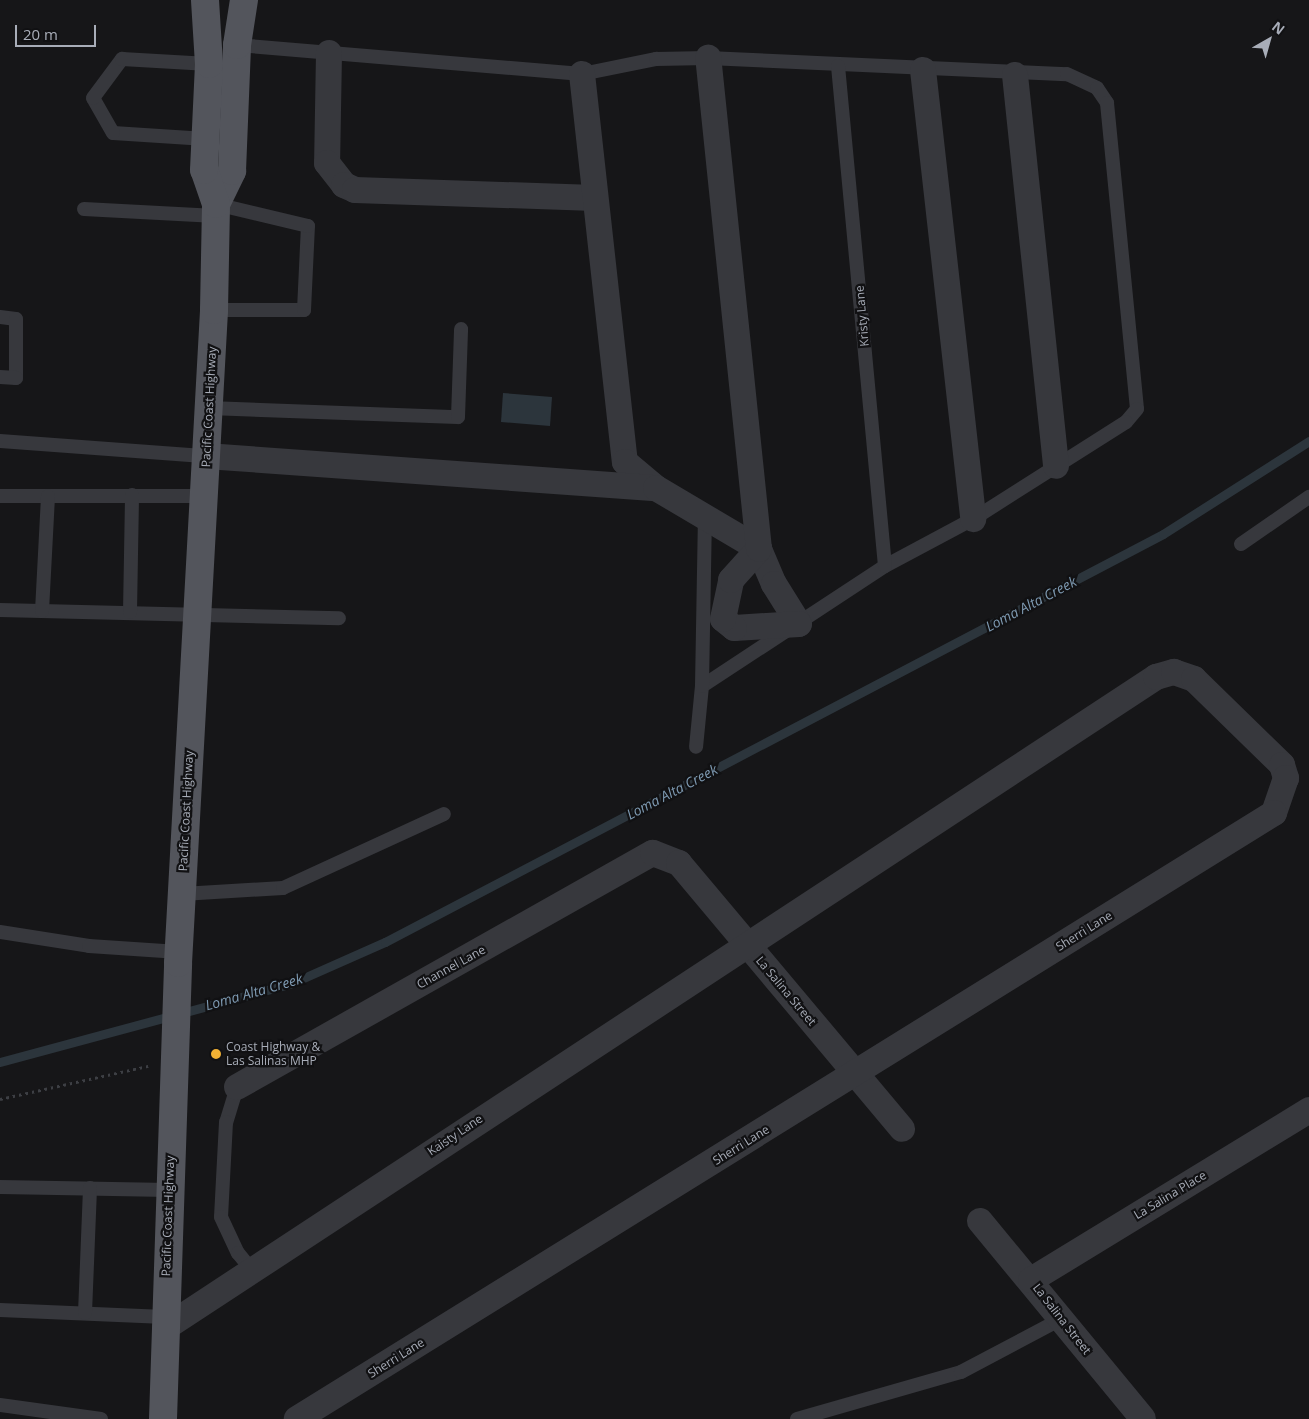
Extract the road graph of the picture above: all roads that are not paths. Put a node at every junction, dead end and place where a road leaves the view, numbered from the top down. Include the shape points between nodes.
1 (205, 0) edge
2 (244, 0) edge
3 (238, 45) junction
4 (329, 53) junction
5 (708, 58) junction
6 (209, 64) junction
7 (838, 66) junction
8 (923, 70) junction
9 (582, 74) junction
10 (1015, 75) junction
11 (206, 139) junction
12 (595, 198) junction
13 (84, 209) dead end
14 (216, 210) junction
15 (214, 310) junction
16 (0, 318) edge
17 (460, 329) dead end
18 (0, 378) edge
19 (209, 408) junction
20 (0, 441) edge
21 (206, 456) junction
22 (1056, 466) junction
23 (656, 488) junction
24 (0, 496) edge
25 (48, 496) junction
26 (132, 496) junction
27 (204, 496) junction
28 (1309, 497) edge
29 (705, 518) junction
30 (973, 519) junction
31 (1241, 544) dead end
32 (759, 549) junction
33 (885, 566) junction
34 (0, 610) edge
35 (42, 610) junction
36 (130, 612) junction
37 (197, 613) junction
38 (339, 618) dead end
39 (800, 624) junction
40 (702, 686) junction
41 (696, 747) dead end
42 (444, 814) dead end
43 (667, 855) joint
44 (182, 894) junction
45 (0, 932) edge
46 (745, 943) junction
47 (178, 957) junction
48 (856, 1074) junction
49 (237, 1087) joint
50 (1309, 1110) edge
51 (902, 1129) dead end
52 (0, 1187) edge
53 (90, 1188) junction
54 (169, 1190) junction
55 (980, 1221) dead end
56 (252, 1270) junction
57 (1031, 1280) junction
58 (0, 1310) edge
59 (86, 1313) junction
60 (1061, 1319) junction
61 (165, 1322) junction
62 (0, 1405) edge
63 (101, 1419) edge
64 (163, 1419) edge
65 (297, 1419) edge
66 (797, 1419) edge
67 (1143, 1419) edge

1 - 6 main road, Pacific Coast Highway
2 - 3 main road, Pacific Coast Highway
3 - 4 lane
3 - 14 main road, Pacific Coast Highway via 232,171
4 - 9 lane
4 - 12 street via 327,163 344,185 355,190
5 - 7 lane
5 - 9 lane via 656,59
5 - 32 street
6 - 11 main road, Pacific Coast Highway
6 - 11 lane via 122,59 93,98 113,132
7 - 8 lane
7 - 33 lane, Kristy Lane
8 - 10 lane
8 - 30 street
9 - 12 street
10 - 22 street
10 - 22 lane via 1067,74 1097,88 1107,103 1135,368 1137,409 1126,422
11 - 14 main road, Pacific Coast Highway via 204,170
12 - 23 street via 624,462
13 - 14 lane
14 - 15 main road, Pacific Coast Highway
14 - 15 lane via 308,226 304,310
15 - 19 main road, Pacific Coast Highway
16 - 18 lane via 16,319 16,378
17 - 19 lane via 458,417
19 - 21 main road, Pacific Coast Highway
20 - 21 lane
21 - 23 street
21 - 27 main road, Pacific Coast Highway
22 - 30 lane
23 - 29 street
24 - 25 lane
25 - 26 lane
25 - 35 lane
26 - 27 lane
26 - 36 lane
27 - 37 main road, Pacific Coast Highway
28 - 31 lane
29 - 32 street
29 - 40 lane
30 - 33 lane
32 - 39 street via 774,584
32 - 39 street via 731,580 723,619 734,628
33 - 39 lane
34 - 35 lane
35 - 36 lane
36 - 37 lane
37 - 38 lane
37 - 44 main road, Pacific Coast Highway
39 - 40 lane
40 - 41 lane
42 - 44 lane via 283,888
43 - 46 street, La Salina Street via 679,863
43 - 49 street, Channel Lane via 653,853
44 - 47 main road, Pacific Coast Highway
45 - 47 lane
46 - 48 street, La Salina Street
46 - 48 street, Sherri Lane via 1156,677 1174,672 1194,679 1282,765 1286,778 1274,813
46 - 56 street, Kaisty Lane
47 - 54 main road, Pacific Coast Highway
48 - 51 street, La Salina Street
48 - 65 street, Sherri Lane
49 - 56 lane via 226,1122 221,1217 238,1253
50 - 57 street, La Salina Place
52 - 53 lane
53 - 54 lane
53 - 59 lane
54 - 61 main road, Pacific Coast Highway
55 - 57 street, La Salina Street
56 - 61 street, Kaisty Lane
57 - 60 street, La Salina Street
58 - 59 lane
59 - 61 lane
60 - 66 lane via 961,1372
60 - 67 street, La Salina Street
61 - 64 main road, Pacific Coast Highway
62 - 63 lane

